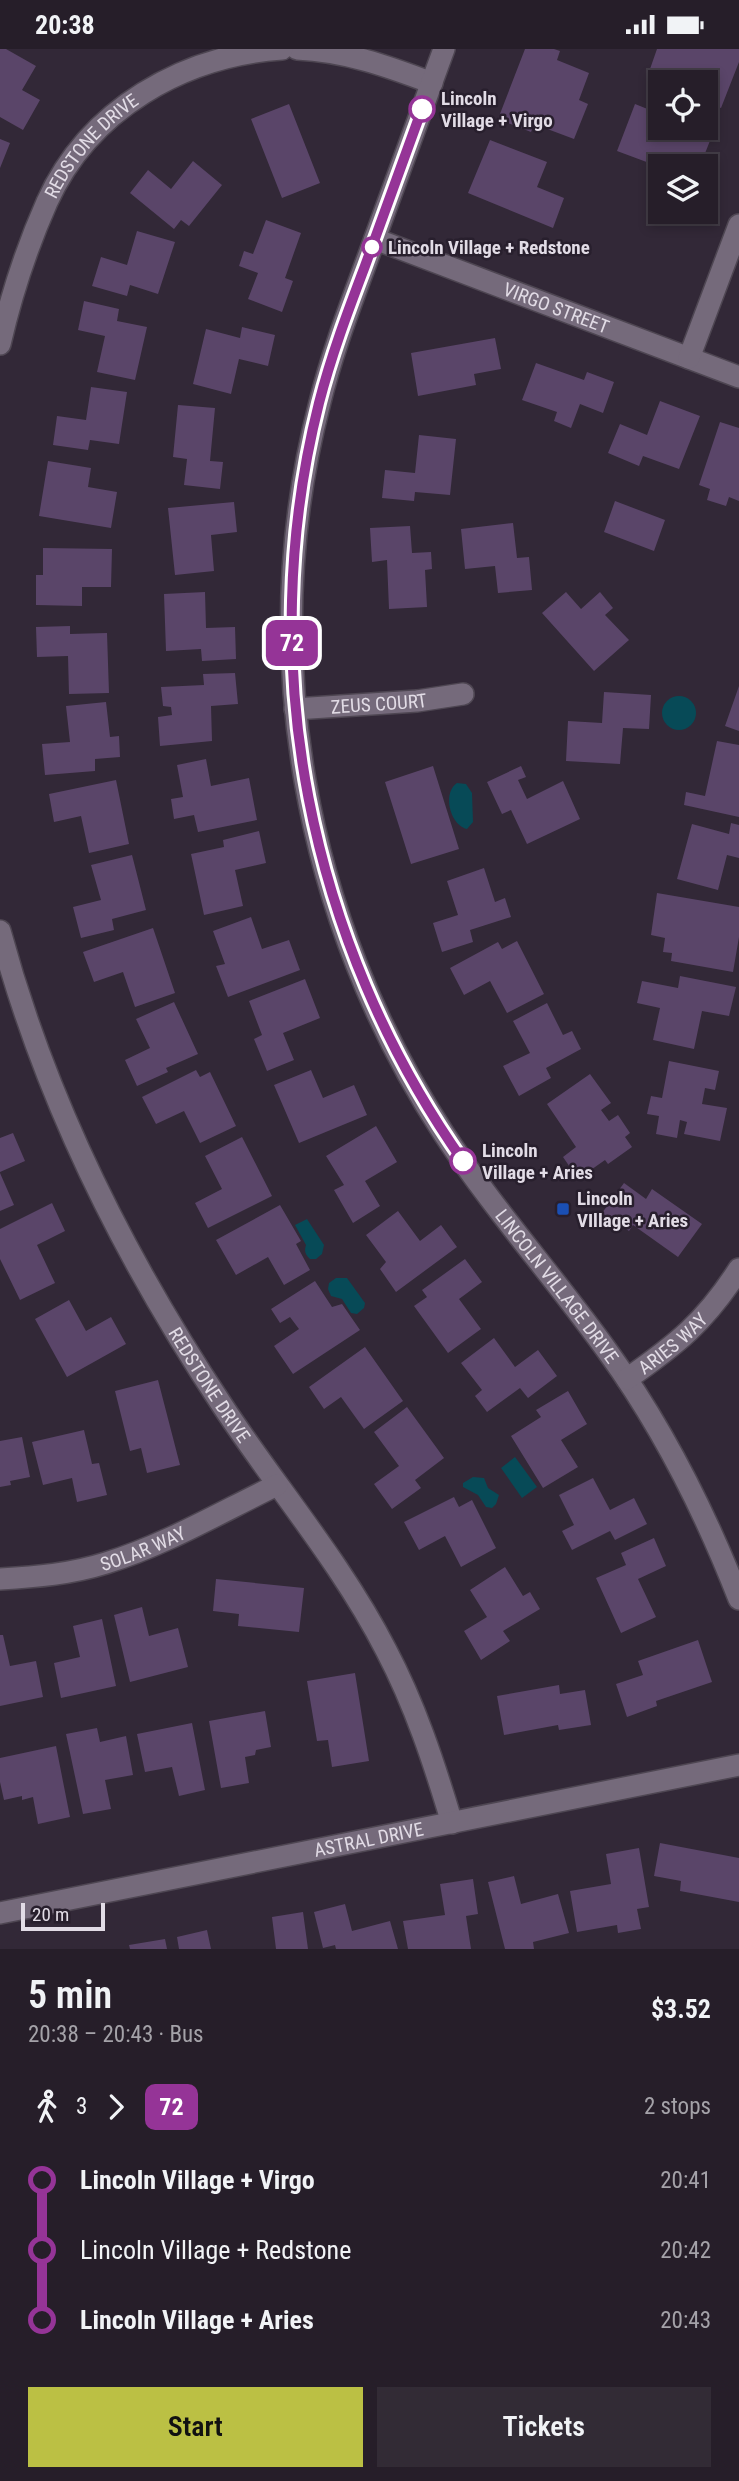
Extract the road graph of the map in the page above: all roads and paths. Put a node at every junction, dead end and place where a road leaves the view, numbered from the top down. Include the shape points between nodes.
1 (282, 49) edge
2 (297, 49) edge
3 (444, 49) edge
4 (432, 83) junction
5 (739, 225) edge
6 (375, 239) junction
7 (0, 344) edge
8 (688, 358) junction
9 (739, 377) edge
10 (463, 694) dead end
11 (295, 709) junction
12 (0, 931) edge
13 (739, 1269) edge
14 (627, 1379) junction
15 (277, 1485) junction
16 (0, 1579) edge
17 (739, 1599) edge
18 (739, 1765) edge
19 (452, 1822) junction
20 (0, 1913) edge

1 - 7 street, REDSTONE DRIVE via 222,57 160,82 133,99 84,144 48,200
2 - 4 street via 353,55
3 - 4 street, LINCOLN VILLAGE DRIVE
4 - 6 street, LINCOLN VILLAGE DRIVE
5 - 8 street
6 - 8 street, VIRGO STREET
6 - 11 street, LINCOLN VILLAGE DRIVE via 337,342 306,466 294,561
8 - 9 street, VIRGO STREET
10 - 11 street, ZEUS COURT
11 - 14 street, LINCOLN VILLAGE DRIVE via 318,847 352,956 382,1026 446,1137
12 - 15 street, REDSTONE DRIVE via 55,1097 128,1251 223,1407
13 - 14 street, ARIES WAY via 701,1321
14 - 17 street, LINCOLN VILLAGE DRIVE via 667,1444
15 - 16 street, SOLAR WAY via 105,1564
15 - 19 street, REDSTONE DRIVE via 345,1580 386,1649 419,1722
18 - 19 street, ASTRAL DRIVE
19 - 20 street, ASTRAL DRIVE

